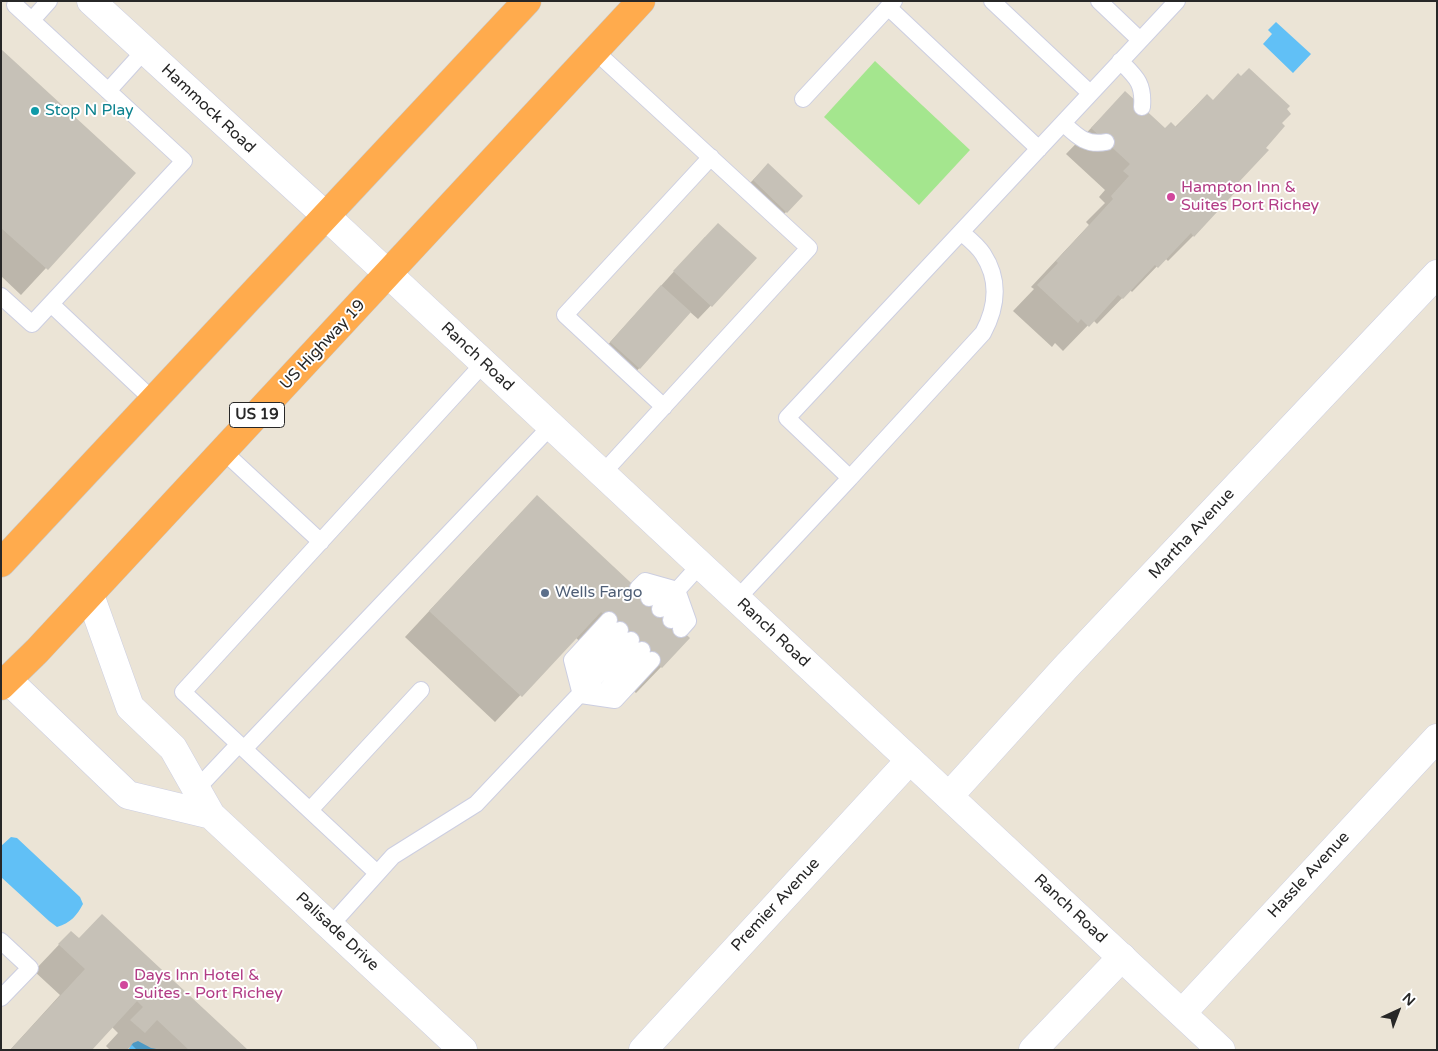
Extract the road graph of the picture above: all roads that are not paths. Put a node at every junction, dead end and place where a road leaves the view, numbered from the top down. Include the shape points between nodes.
1 (49, 1) edge
2 (91, 1) edge
3 (527, 1) edge
4 (641, 1) edge
5 (992, 1) edge
6 (1099, 1) edge
7 (1176, 1) edge
8 (891, 4) edge
9 (15, 5) dead end
10 (32, 20) junction
11 (1140, 40) junction
12 (145, 50) junction
13 (595, 51) junction
14 (1120, 62) junction
15 (108, 91) junction
16 (1090, 93) junction
17 (803, 99) dead end
18 (1142, 107) dead end
19 (1063, 123) junction
20 (1106, 142) dead end
21 (1039, 149) junction
22 (711, 158) junction
23 (326, 216) junction
24 (961, 232) junction
25 (388, 274) junction
26 (1437, 274) edge
27 (1, 296) edge
28 (51, 304) junction
29 (484, 363) junction
30 (154, 400) junction
31 (664, 407) junction
32 (551, 426) junction
33 (223, 451) junction
34 (602, 474) junction
35 (850, 478) junction
36 (321, 542) junction
37 (1, 563) edge
38 (700, 565) junction
39 (677, 590) junction
40 (90, 595) junction
41 (737, 599) junction
42 (631, 640) junction
43 (4, 683) edge
44 (421, 690) dead end
45 (580, 695) junction
46 (1437, 738) edge
47 (242, 746) junction
48 (910, 760) junction
49 (949, 796) junction
50 (188, 798) junction
51 (310, 810) junction
52 (377, 873) junction
53 (330, 926) junction
54 (1, 941) edge
55 (1122, 957) junction
56 (1, 998) edge
57 (1182, 1013) junction
58 (463, 1050) edge
59 (643, 1050) edge
60 (1033, 1050) edge
61 (1221, 1050) edge

1 - 10 lane
2 - 12 street, Hammock Road
3 - 23 highway
4 - 13 highway, US Highway 19 / US 19
5 - 16 lane
6 - 11 lane
7 - 11 lane
8 - 17 lane
8 - 21 lane
9 - 10 lane
10 - 15 lane
11 - 14 lane
12 - 15 lane
12 - 23 street, Hammock Road
13 - 22 lane
13 - 25 highway, US Highway 19 / US 19
14 - 16 lane
14 - 18 lane via 1138,79 1143,94
15 - 28 lane via 184,161
16 - 19 lane
19 - 20 lane via 1081,140 1096,144
19 - 21 lane
21 - 24 lane
22 - 31 lane via 809,248
22 - 31 lane via 565,315
23 - 25 street, Ranch Road
23 - 30 highway
24 - 35 lane via 983,253 992,275 995,293 992,316 983,333
24 - 35 lane via 787,418
25 - 29 street, Ranch Road
25 - 33 highway, US Highway 19 / US 19
26 - 49 street, Martha Avenue
27 - 28 lane via 32,324
28 - 30 lane
29 - 32 street, Ranch Road
29 - 36 lane
30 - 37 highway
31 - 34 lane
32 - 34 street, Ranch Road
32 - 47 lane
33 - 36 lane
33 - 40 highway, US Highway 19 / US 19
34 - 38 street, Ranch Road
35 - 41 lane
36 - 47 lane via 183,692
38 - 39 lane
38 - 41 street, Ranch Road
39 - 39 lane via 645,581 660,609 678,612
40 - 43 highway, US Highway 19 / US 19
40 - 50 street via 130,707 173,748
41 - 48 street, Ranch Road
42 - 45 lane
42 - 45 lane via 615,700
42 - 45 lane via 572,660
43 - 50 street, Palisade Drive via 128,795
44 - 51 lane
45 - 52 lane via 476,804 393,856
46 - 57 street, Hassle Avenue
47 - 50 lane
47 - 51 lane
48 - 49 street, Ranch Road
48 - 59 street, Premier Avenue
49 - 55 street, Ranch Road
50 - 53 street, Palisade Drive via 211,815
51 - 52 lane
52 - 53 lane
53 - 58 street, Palisade Drive
54 - 56 lane via 30,968
55 - 57 street, Ranch Road
55 - 60 street
57 - 61 street, Ranch Road

